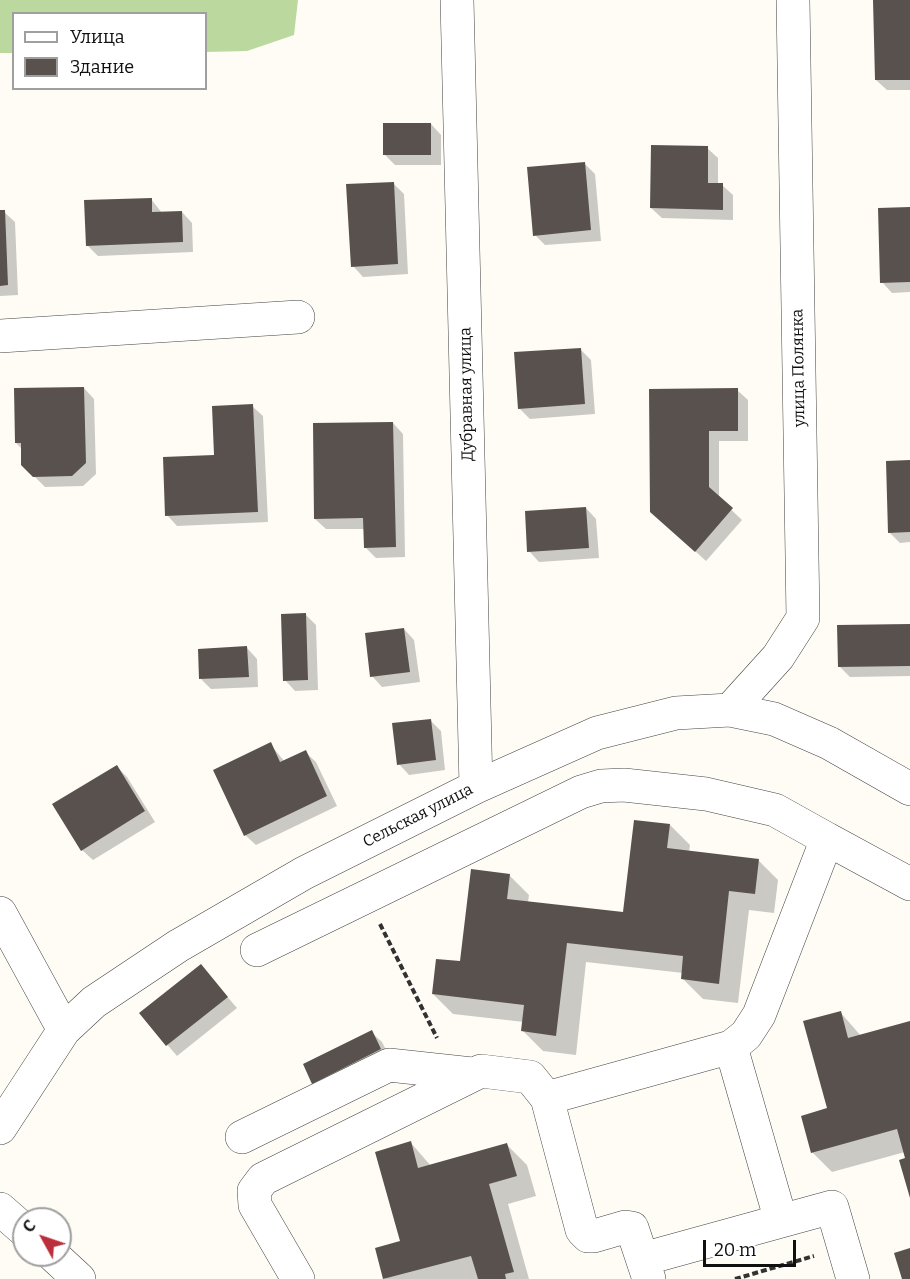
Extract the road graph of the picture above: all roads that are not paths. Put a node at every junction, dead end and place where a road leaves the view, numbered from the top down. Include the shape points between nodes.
1 (457, 0) edge
2 (793, 0) edge
3 (298, 317) dead end
4 (0, 336) edge
5 (730, 710) junction
6 (476, 787) junction
7 (910, 789) edge
8 (827, 839) junction
9 (910, 884) edge
10 (0, 913) edge
11 (257, 950) dead end
12 (64, 1030) junction
13 (731, 1047) junction
14 (463, 1073) junction
15 (548, 1098) junction
16 (0, 1128) edge
17 (263, 1179) junction
18 (0, 1209) edge
19 (12, 1220) edge
20 (781, 1221) junction
21 (66, 1267) edge
22 (646, 1269) edge
23 (79, 1279) edge
24 (298, 1279) edge
25 (853, 1279) edge

1 - 6 street, Дубравная улица
2 - 5 street, улица Полянка via 803,618 778,657
3 - 4 street
5 - 6 street, Сельская улица via 676,713 597,732
5 - 7 street, Сельская улица via 774,719 820,739
6 - 12 street, Сельская улица via 304,873 178,946 94,1002
8 - 9 street
8 - 11 street via 774,810 729,799 666,788 601,786 581,792
8 - 13 street via 759,1015 746,1035
10 - 12 street
12 - 16 street, Сельская улица
13 - 15 street
13 - 20 street
14 - 15 street via 523,1075 536,1082
14 - 17 street
14 - 17 street via 389,1065 237,1126
15 - 22 street via 582,1230 594,1236 632,1228
17 - 24 street via 254,1191 255,1205
18 - 19 street
20 - 22 street
20 - 25 street via 832,1207
21 - 23 street

